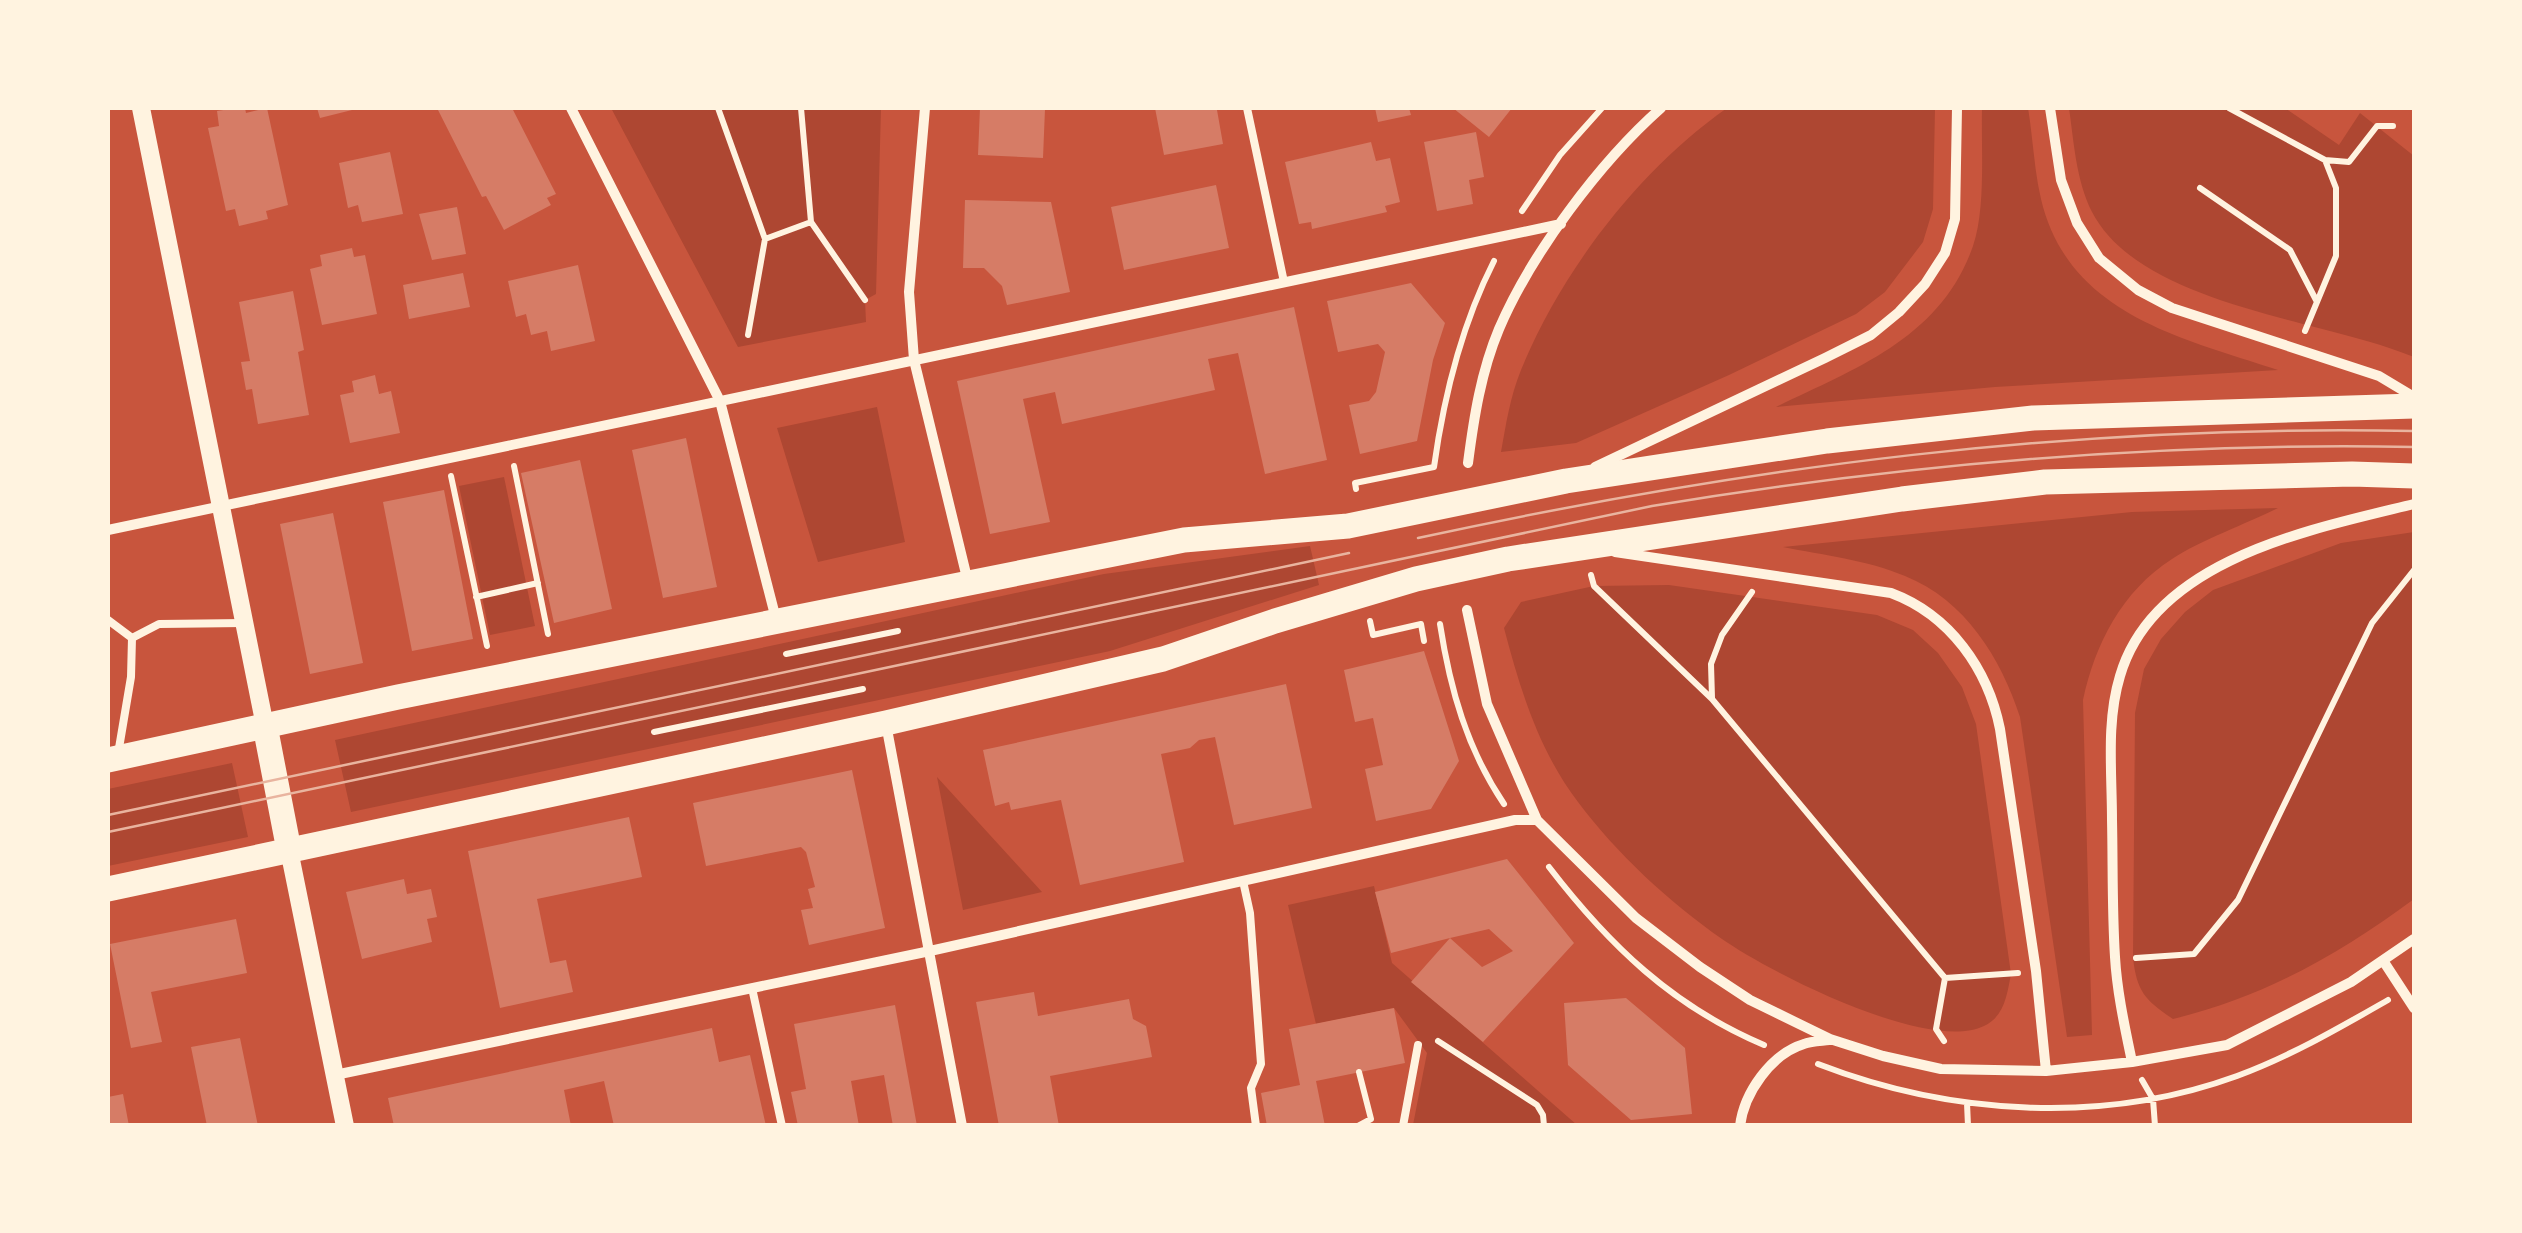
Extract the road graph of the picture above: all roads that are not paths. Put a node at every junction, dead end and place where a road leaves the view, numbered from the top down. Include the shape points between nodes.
1 (141, 108) edge
2 (572, 108) edge
3 (925, 108) edge
4 (1247, 108) edge
5 (1661, 108) edge
6 (1957, 108) edge
7 (2050, 108) edge
8 (1561, 224) junction
9 (1284, 282) junction
10 (914, 360) junction
11 (2414, 396) edge
12 (720, 401) junction
13 (2414, 406) edge
14 (1468, 463) dead end
15 (2414, 476) edge
16 (1566, 481) junction
17 (2414, 504) edge
18 (221, 506) junction
19 (108, 530) edge
20 (1584, 547) junction
21 (968, 583) junction
22 (1467, 610) dead end
23 (108, 620) edge
24 (776, 622) junction
25 (244, 623) junction
26 (132, 638) junction
27 (886, 723) junction
28 (265, 726) junction
29 (112, 759) edge
30 (1537, 820) junction
31 (290, 850) junction
32 (1243, 881) junction
33 (108, 889) edge
34 (2414, 939) edge
35 (930, 951) junction
36 (2384, 962) junction
37 (752, 988) junction
38 (2414, 1008) edge
39 (1830, 1040) junction
40 (1418, 1044) road end
41 (2132, 1062) junction
42 (2046, 1072) junction
43 (334, 1074) junction
44 (344, 1126) edge
45 (782, 1126) edge
46 (962, 1126) edge
47 (1256, 1126) edge
48 (1403, 1126) edge
49 (1740, 1126) edge

1 - 18 street
2 - 12 street
3 - 10 street via 909,292
4 - 9 lane
5 - 8 street
6 - 16 street via 1950,236 1926,284 1899,312 1871,335
7 - 11 street via 2061,180 2077,223 2099,258 2138,290 2172,308 2378,376
8 - 9 street
8 - 14 street via 1498,330 1477,398
9 - 10 street
10 - 12 street
10 - 21 street
12 - 18 street
12 - 24 street
13 - 16 main road via 2032,418
15 - 20 main road via 2045,482
16 - 21 main road via 1332,528 1184,540
17 - 41 street via 2311,530 2236,558 2194,580 2136,641 2120,675 2111,726 2115,960
18 - 19 street
18 - 25 street
20 - 27 main road via 1416,579 1163,660
20 - 42 street via 1864,587 1904,598 1946,628 1985,680 2000,730
21 - 24 main road
22 - 30 street via 1487,704
23 - 26 lane
24 - 28 main road
25 - 26 lane via 159,624
25 - 28 street
26 - 29 lane via 131,677
27 - 31 main road
27 - 35 street
28 - 29 main road
28 - 31 main road
30 - 32 street
30 - 39 street via 1636,918 1687,958 1750,1000
31 - 33 main road
31 - 43 street
32 - 35 street
32 - 47 lane via 1262,1064 1251,1088
34 - 36 street
35 - 37 street
35 - 46 street
36 - 38 street
36 - 41 street via 2227,1045
37 - 43 street
37 - 45 lane
39 - 42 street via 1942,1069
39 - 49 street via 1802,1044 1773,1066 1756,1083
40 - 48 lane
41 - 42 street
43 - 44 street

